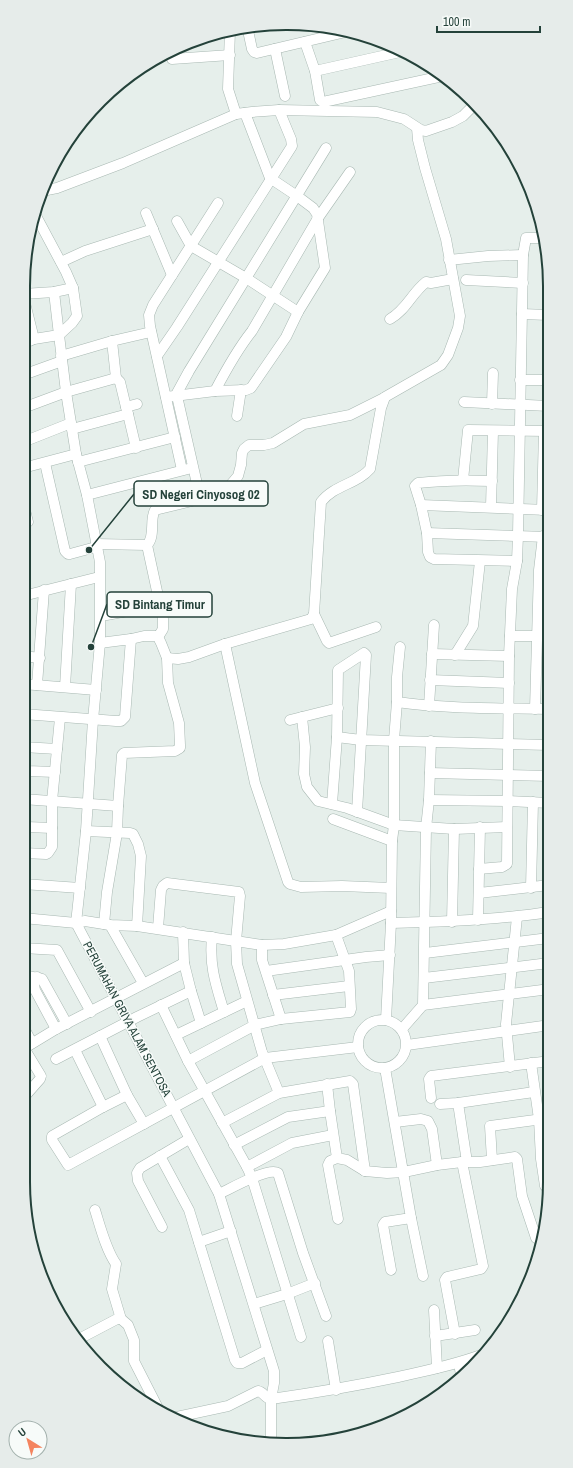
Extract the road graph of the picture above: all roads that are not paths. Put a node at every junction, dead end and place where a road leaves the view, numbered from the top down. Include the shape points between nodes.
1 (248, 33) edge
2 (335, 35) edge
3 (230, 36) edge
4 (305, 42) junction
5 (275, 49) junction
6 (394, 53) edge
7 (230, 54) junction
8 (172, 59) dead end
9 (315, 71) junction
10 (435, 78) edge
11 (285, 96) dead end
12 (471, 108) edge
13 (279, 110) junction
14 (240, 114) junction
15 (417, 128) junction
16 (326, 148) dead end
17 (350, 172) dead end
18 (270, 178) junction
19 (49, 190) edge
20 (297, 196) junction
21 (218, 202) dead end
22 (146, 213) dead end
23 (318, 218) junction
24 (39, 221) edge
25 (177, 221) dead end
26 (153, 230) junction
27 (538, 238) edge
28 (191, 246) junction
29 (523, 255) junction
30 (449, 260) junction
31 (61, 262) junction
32 (218, 262) junction
33 (172, 275) junction
34 (246, 278) junction
35 (453, 279) junction
36 (466, 280) dead end
37 (523, 283) junction
38 (73, 288) junction
39 (54, 292) junction
40 (30, 294) edge
41 (273, 295) junction
42 (298, 312) junction
43 (522, 314) junction
44 (543, 315) edge
45 (390, 319) dead end
46 (30, 323) edge
47 (151, 332) junction
48 (59, 335) junction
49 (34, 339) junction
50 (30, 341) edge
51 (112, 341) junction
52 (157, 356) junction
53 (62, 358) junction
54 (30, 372) edge
55 (493, 373) dead end
56 (116, 378) junction
57 (520, 380) junction
58 (543, 380) edge
59 (241, 390) junction
60 (215, 391) junction
61 (66, 392) junction
62 (177, 396) junction
63 (166, 397) junction
64 (384, 398) junction
65 (464, 402) dead end
66 (137, 404) dead end
67 (492, 404) junction
68 (30, 405) edge
69 (520, 406) junction
70 (543, 406) edge
71 (127, 410) junction
72 (237, 416) dead end
73 (71, 426) junction
74 (493, 431) junction
75 (543, 431) edge
76 (519, 432) junction
77 (175, 437) junction
78 (30, 440) edge
79 (136, 448) junction
80 (77, 458) junction
81 (45, 463) junction
82 (30, 466) edge
83 (194, 467) junction
84 (182, 470) junction
85 (463, 480) junction
86 (492, 481) junction
87 (87, 495) junction
88 (200, 497) junction
89 (422, 506) junction
90 (492, 507) junction
91 (518, 509) junction
92 (543, 510) edge
93 (427, 533) junction
94 (518, 535) junction
95 (543, 536) edge
96 (96, 545) junction
97 (147, 545) junction
98 (543, 551) edge
99 (480, 561) junction
100 (517, 561) junction
101 (99, 577) junction
102 (71, 584) junction
103 (44, 590) junction
104 (30, 594) edge
105 (161, 606) junction
106 (314, 614) junction
107 (101, 616) junction
108 (434, 625) dead end
109 (376, 628) dead end
110 (510, 636) junction
111 (538, 636) junction
112 (543, 636) edge
113 (158, 637) junction
114 (131, 639) junction
115 (100, 643) junction
116 (225, 644) junction
117 (400, 648) dead end
118 (432, 654) junction
119 (455, 655) junction
120 (509, 656) junction
121 (30, 657) edge
122 (40, 658) junction
123 (167, 658) junction
124 (430, 680) junction
125 (509, 683) junction
126 (30, 684) edge
127 (37, 685) junction
128 (64, 687) junction
129 (96, 690) junction
130 (397, 702) junction
131 (429, 706) junction
132 (338, 708) junction
133 (508, 709) junction
134 (535, 709) junction
135 (543, 709) edge
136 (30, 715) edge
137 (302, 717) junction
138 (60, 718) junction
139 (93, 720) junction
140 (290, 720) dead end
141 (337, 737) junction
142 (361, 740) junction
143 (394, 740) junction
144 (431, 741) junction
145 (508, 744) junction
146 (543, 744) edge
147 (30, 749) edge
148 (57, 749) junction
149 (30, 771) edge
150 (55, 772) junction
151 (430, 773) junction
152 (508, 775) junction
153 (543, 776) edge
154 (30, 799) edge
155 (429, 800) junction
156 (52, 801) junction
157 (508, 801) junction
158 (533, 802) junction
159 (543, 803) edge
160 (87, 804) junction
161 (332, 804) junction
162 (118, 806) junction
163 (358, 812) junction
164 (333, 819) dead end
165 (394, 825) junction
166 (30, 827) edge
167 (480, 827) junction
168 (507, 827) junction
169 (52, 828) junction
170 (426, 828) junction
171 (454, 829) junction
172 (86, 831) junction
173 (117, 833) junction
174 (392, 841) junction
175 (30, 853) edge
176 (479, 869) junction
177 (30, 884) edge
178 (543, 886) edge
179 (80, 888) junction
180 (391, 888) junction
181 (531, 888) junction
182 (479, 893) junction
183 (391, 911) junction
184 (543, 913) edge
185 (517, 917) junction
186 (30, 919) edge
187 (478, 920) junction
188 (424, 922) junction
189 (452, 922) junction
190 (76, 923) junction
191 (391, 923) junction
192 (107, 925) junction
193 (137, 926) junction
194 (158, 928) junction
195 (183, 932) junction
196 (336, 935) junction
197 (212, 937) junction
198 (543, 939) edge
199 (236, 941) junction
200 (515, 942) junction
201 (262, 945) junction
202 (30, 948) edge
203 (425, 953) junction
204 (390, 955) junction
205 (345, 960) junction
206 (184, 963) junction
207 (543, 964) edge
208 (512, 968) junction
209 (266, 971) junction
210 (30, 976) edge
211 (37, 977) junction
212 (424, 978) junction
213 (142, 983) junction
214 (349, 986) junction
215 (543, 990) edge
216 (191, 991) junction
217 (509, 994) junction
218 (273, 995) junction
219 (116, 998) junction
220 (247, 1001) junction
221 (161, 1005) junction
222 (423, 1005) junction
223 (91, 1012) junction
224 (224, 1012) junction
225 (281, 1019) junction
226 (386, 1020) junction
227 (127, 1022) junction
228 (201, 1023) junction
229 (67, 1024) junction
230 (255, 1025) junction
231 (543, 1026) edge
232 (56, 1029) junction
233 (402, 1029) junction
234 (506, 1030) junction
235 (100, 1036) junction
236 (176, 1036) junction
237 (30, 1045) edge
238 (406, 1045) junction
239 (358, 1047) junction
240 (75, 1050) junction
241 (30, 1055) edge
242 (265, 1058) junction
243 (56, 1059) dead end
244 (188, 1061) junction
245 (543, 1062) edge
246 (531, 1063) junction
247 (510, 1067) junction
248 (385, 1068) junction
249 (327, 1084) junction
250 (30, 1090) edge
251 (205, 1091) junction
252 (534, 1092) junction
253 (280, 1093) junction
254 (127, 1094) junction
255 (431, 1098) dead end
256 (458, 1103) junction
257 (440, 1104) dead end
258 (103, 1107) junction
259 (174, 1108) junction
260 (330, 1111) junction
261 (539, 1119) junction
262 (543, 1119) edge
263 (395, 1122) junction
264 (222, 1123) junction
265 (144, 1124) junction
266 (333, 1135) junction
267 (189, 1139) junction
268 (234, 1145) junction
269 (160, 1156) junction
270 (337, 1158) junction
271 (492, 1160) junction
272 (464, 1162) junction
273 (437, 1165) junction
274 (247, 1167) junction
275 (365, 1171) junction
276 (543, 1171) edge
277 (404, 1172) junction
278 (252, 1178) junction
279 (219, 1194) junction
280 (95, 1210) dead end
281 (411, 1218) junction
282 (338, 1219) dead end
283 (162, 1227) dead end
284 (231, 1231) junction
285 (536, 1238) dead end
286 (199, 1242) junction
287 (391, 1270) dead end
288 (423, 1276) dead end
289 (315, 1284) junction
290 (287, 1294) junction
291 (254, 1304) junction
292 (434, 1310) dead end
293 (326, 1316) dead end
294 (122, 1319) junction
295 (476, 1330) dead end
296 (455, 1334) junction
297 (435, 1336) junction
298 (82, 1337) edge
299 (301, 1337) dead end
300 (328, 1341) dead end
301 (267, 1350) junction
302 (472, 1359) edge
303 (459, 1363) junction
304 (437, 1368) junction
305 (460, 1370) edge
306 (336, 1390) junction
307 (271, 1399) junction
308 (155, 1402) edge
309 (183, 1416) edge
310 (271, 1437) edge

1 - 5 street via 253,52
2 - 4 street
3 - 7 street
4 - 5 street
4 - 9 street
5 - 11 street
6 - 9 street
7 - 8 street
7 - 14 street via 228,89
9 - 10 street via 320,100 324,102
12 - 15 street via 462,116 442,126 426,131
13 - 14 street
13 - 15 street via 377,112 404,120
13 - 18 street via 292,144
14 - 18 street
14 - 19 street via 123,163
15 - 30 street via 425,168 446,239
16 - 20 street
17 - 23 street
18 - 20 street
18 - 32 street
20 - 23 street via 313,208
20 - 34 street
21 - 28 street
22 - 26 street
23 - 41 street
23 - 42 street via 325,268
24 - 31 street
25 - 28 street
26 - 31 street via 85,251
26 - 33 street
27 - 29 street via 526,238
28 - 32 street
28 - 33 street
29 - 30 street
29 - 37 street
30 - 35 street
31 - 38 street
32 - 34 street
32 - 52 street
33 - 47 street via 150,310
34 - 41 street
34 - 62 street via 184,378
35 - 45 street via 426,282 405,308
35 - 64 street via 460,316 448,355 438,368
36 - 37 street
37 - 43 street
38 - 39 street
38 - 48 street via 76,316
39 - 40 street
39 - 48 street
41 - 42 street
41 - 60 street
42 - 59 street via 286,337 251,388
43 - 44 street
43 - 57 street
46 - 49 street
47 - 51 street
47 - 52 street
48 - 49 street
48 - 53 street
49 - 50 street
51 - 53 street
51 - 56 street
52 - 63 street
53 - 54 street
53 - 61 street
55 - 67 street
56 - 61 street
56 - 71 street via 120,382
57 - 58 street
57 - 69 street
59 - 60 street
59 - 72 street
60 - 62 street
61 - 68 street
61 - 73 street
62 - 63 street
62 - 83 street
63 - 77 street
64 - 88 street via 350,415 304,424 273,443 249,445 243,451 239,474 230,486 226,490
64 - 106 street via 370,469 331,492 321,503
65 - 67 street
66 - 71 street
67 - 69 street
69 - 70 street
69 - 76 street
71 - 73 street
71 - 79 street
73 - 78 street
73 - 80 street
74 - 76 street
74 - 85 street via 467,432
74 - 86 street
75 - 76 street
76 - 91 street
77 - 79 street
77 - 84 street
79 - 80 street
80 - 81 street
80 - 87 street
81 - 82 street
81 - 96 street via 65,551 70,554
83 - 84 street
83 - 88 street
84 - 87 street
85 - 86 street
85 - 89 street via 418,483 415,486
86 - 90 street
87 - 96 street
88 - 97 street via 155,510 151,540
89 - 90 street
89 - 93 street
90 - 91 street
91 - 92 street
91 - 94 street
93 - 94 street
93 - 99 street via 428,552 432,558
94 - 95 street
94 - 100 street
96 - 97 street
96 - 101 street via 100,562
97 - 105 street
98 - 111 street via 539,570
99 - 100 street
99 - 119 street via 473,626
100 - 110 street via 512,589
101 - 102 street
101 - 107 street
102 - 103 street
102 - 128 street
103 - 104 street
103 - 122 street
105 - 107 street
105 - 113 street via 164,626
106 - 109 street via 329,643
106 - 116 street via 310,620
107 - 115 street
108 - 118 street
110 - 111 street
110 - 120 street
111 - 112 street
111 - 134 street
113 - 114 street via 152,635
113 - 123 street
114 - 115 street
114 - 139 street via 125,717 118,721
115 - 129 street
116 - 123 street via 188,657
116 - 180 street via 254,783 288,882 301,887
117 - 130 street
118 - 119 street
118 - 124 street
119 - 120 street
120 - 125 street
121 - 122 street
122 - 127 street
123 - 162 street via 168,682 179,723 180,748 175,751 122,754
124 - 125 street
124 - 131 street
125 - 133 street
126 - 127 street
127 - 128 street
128 - 129 street
129 - 139 street
130 - 131 street
130 - 143 street
131 - 133 street
132 - 137 street
132 - 141 street
132 - 142 street via 338,670 365,653
133 - 134 street
133 - 145 street
134 - 135 street
136 - 138 street
137 - 140 street
137 - 161 street via 305,782 318,801
138 - 139 street
138 - 148 street
139 - 160 street
141 - 142 street
141 - 161 street
142 - 143 street
142 - 163 street
143 - 144 street
143 - 165 street
144 - 145 street
144 - 151 street
145 - 146 street
145 - 152 street
147 - 148 street
148 - 150 street
149 - 150 street
150 - 156 street
151 - 152 street
151 - 155 street
152 - 153 street
152 - 157 street
154 - 156 street
155 - 157 street
155 - 170 street
156 - 160 street
156 - 169 street
157 - 158 street
157 - 168 street
158 - 159 street
158 - 181 street
160 - 162 street
160 - 172 street
161 - 163 street
162 - 173 street
163 - 165 street
164 - 174 street
165 - 170 street
165 - 174 street
166 - 169 street
167 - 168 street
167 - 171 street
167 - 176 street
168 - 176 street via 506,864 502,867
169 - 175 street via 52,846 48,853
170 - 171 street
170 - 188 street
171 - 189 street
172 - 173 street
172 - 179 street
173 - 192 street via 107,892
173 - 193 street via 133,834 140,848
174 - 180 street
176 - 182 street
177 - 179 street
178 - 181 street
179 - 190 street
180 - 183 street
181 - 182 street
182 - 187 street
183 - 191 street
183 - 196 street
184 - 185 street
185 - 187 street
185 - 200 street
186 - 190 street
187 - 189 street
188 - 189 street
188 - 191 street
188 - 203 street
190 - 192 street via 85,921
190 - 219 street, PERUMAHAN GRIYA ALAM SENTOSA
191 - 204 street
192 - 193 street
192 - 213 street
193 - 194 street
194 - 195 street
194 - 199 street via 164,884 238,891 240,896
195 - 197 street
195 - 206 street
196 - 201 street
196 - 205 street
197 - 199 street
197 - 224 street via 211,967
198 - 200 street
199 - 201 street
199 - 220 street via 237,964
200 - 203 street
200 - 208 street
201 - 209 street via 262,960
202 - 223 street via 57,950
203 - 212 street
204 - 205 street
204 - 226 street
205 - 209 street
205 - 214 street via 349,971
206 - 213 street
206 - 216 street
207 - 208 street
208 - 212 street
208 - 217 street
209 - 218 street
210 - 211 street
211 - 229 street via 46,983
211 - 232 street via 35,990
212 - 222 street
213 - 219 street
214 - 218 street
214 - 225 street via 350,1012
215 - 217 street
216 - 221 street
216 - 228 street
217 - 222 street
217 - 234 street
218 - 225 street
219 - 223 street
219 - 227 street, PERUMAHAN GRIYA ALAM SENTOSA
220 - 224 street
220 - 230 street
221 - 227 street
221 - 236 street
222 - 233 street
223 - 229 street
224 - 228 street
225 - 230 street
226 - 233 street
226 - 239 street via 372,1022 366,1027 361,1032
227 - 235 street
227 - 259 street, PERUMAHAN GRIYA ALAM SENTOSA
228 - 236 street
229 - 232 street
230 - 242 street
230 - 244 street
231 - 234 street
232 - 237 street
233 - 238 street
234 - 238 street
234 - 247 street
235 - 240 street
235 - 254 street
236 - 244 street
238 - 248 street via 406,1051 400,1060
239 - 242 street, PERUMAHAN GRIYA ALAM SENTOSA
239 - 248 street via 365,1061 374,1067
240 - 243 street
240 - 258 street
241 - 250 street via 41,1076
242 - 251 street, PERUMAHAN GRIYA ALAM SENTOSA
242 - 253 street
244 - 251 street
245 - 246 street
246 - 247 street
246 - 252 street
247 - 255 street via 431,1076
248 - 263 street
249 - 253 street
249 - 260 street
249 - 275 street via 350,1081 353,1084
251 - 259 street, PERUMAHAN GRIYA ALAM SENTOSA
251 - 264 street
252 - 256 street
252 - 261 street
253 - 264 street
254 - 258 street
254 - 265 street
256 - 257 street
256 - 272 street
258 - 265 street via 52,1136 68,1165
259 - 265 street
259 - 267 street
260 - 266 street
260 - 268 street via 288,1117
261 - 262 street
261 - 271 street via 490,1126
261 - 276 street
263 - 273 street via 422,1119 428,1121 432,1129
263 - 277 street
264 - 268 street
266 - 270 street
266 - 274 street via 292,1143
267 - 269 street
267 - 279 street
268 - 274 street
269 - 283 street via 140,1168 137,1177
269 - 286 street via 188,1207
270 - 275 street via 347,1160
270 - 282 street via 330,1161 328,1168
271 - 272 street
271 - 285 street via 514,1156 517,1158 522,1196
272 - 273 street
272 - 296 street via 483,1266 481,1269 445,1280
273 - 277 street
274 - 278 street
275 - 277 street
277 - 281 street
278 - 279 street
278 - 289 street via 271,1172 278,1174
278 - 290 street
279 - 284 street
280 - 294 street via 116,1264 112,1288
281 - 287 street via 386,1222 383,1225
281 - 288 street
284 - 286 street
284 - 291 street
286 - 301 street via 236,1362 242,1363
289 - 290 street
289 - 293 street
290 - 291 street
290 - 299 street
291 - 301 street
292 - 297 street
294 - 298 street via 117,1319
294 - 308 street via 128,1325 134,1340 134,1361
295 - 296 street
296 - 297 street
297 - 304 street
300 - 306 street
301 - 307 street via 274,1370
302 - 303 street
303 - 304 street
303 - 305 street
304 - 306 street
306 - 307 street
307 - 309 street via 258,1391 226,1407
307 - 310 street

